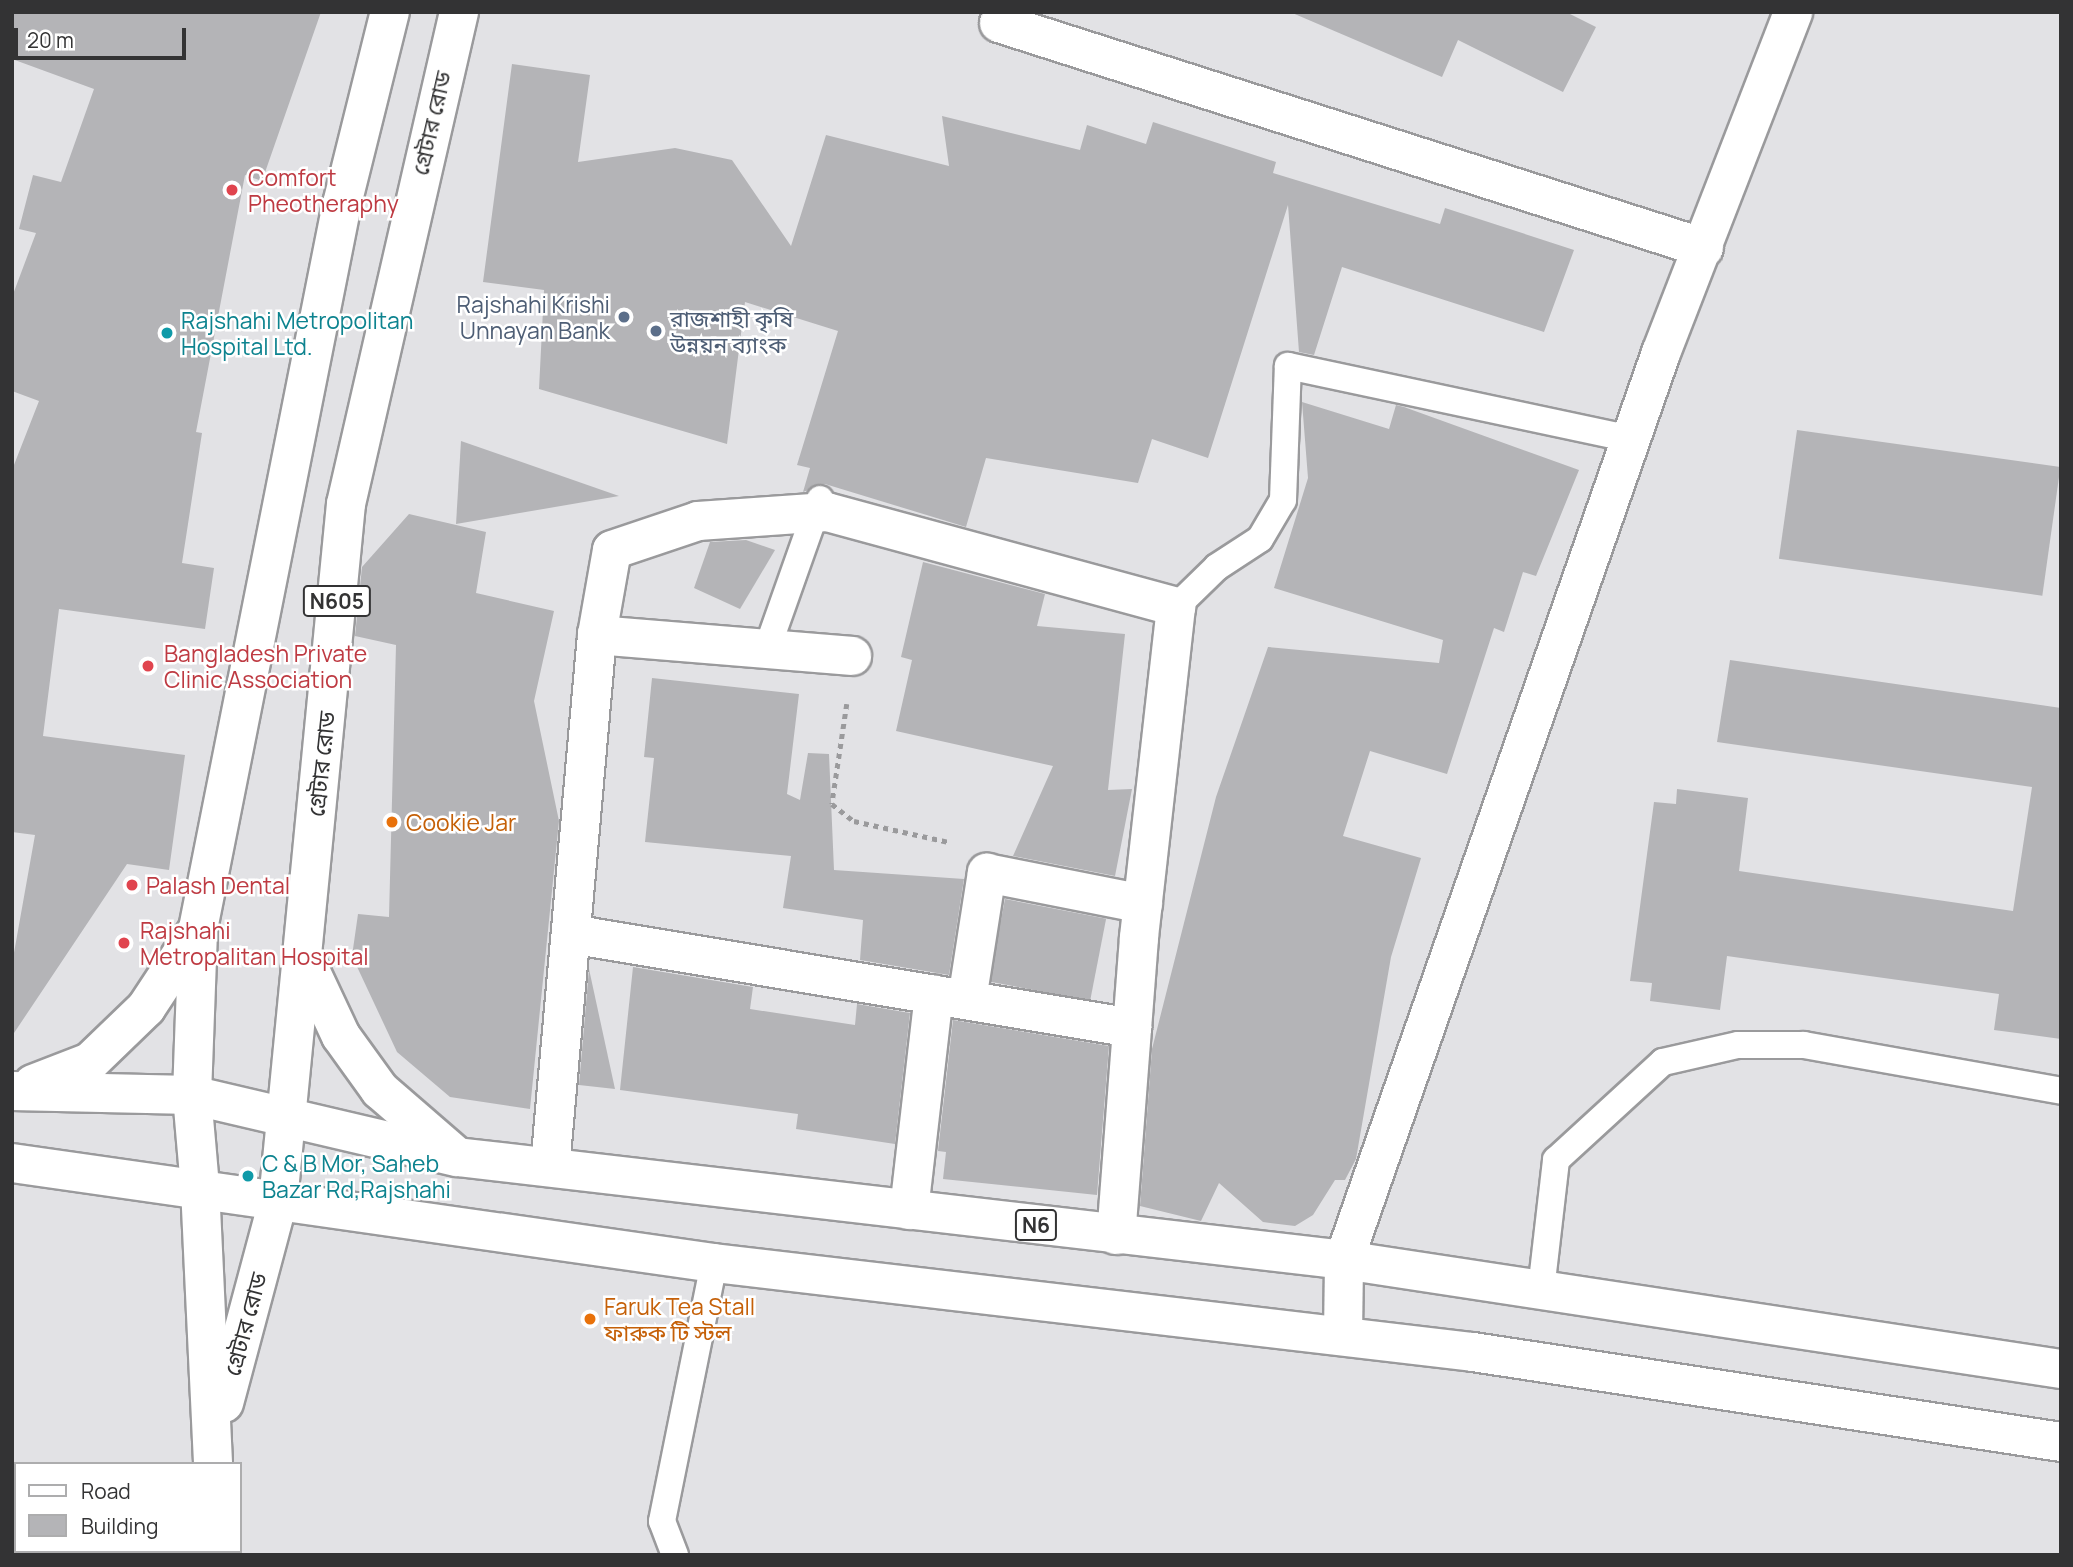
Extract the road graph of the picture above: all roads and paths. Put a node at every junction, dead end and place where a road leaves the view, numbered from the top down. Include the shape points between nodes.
1 (390, 12) edge
2 (459, 12) edge
3 (1793, 12) edge
4 (999, 23) dead end
5 (1703, 248) junction
6 (1630, 439) junction
7 (820, 499) dead end
8 (1176, 607) junction
9 (597, 635) junction
10 (767, 649) junction
11 (852, 656) joint
12 (987, 873) junction
13 (1143, 904) junction
14 (198, 929) junction
15 (571, 934) junction
16 (302, 953) junction
17 (951, 997) junction
18 (1132, 1028) junction
19 (13, 1091) edge
20 (2061, 1091) edge
21 (192, 1095) junction
22 (289, 1122) junction
23 (457, 1157) junction
24 (12, 1163) edge
25 (550, 1167) junction
26 (200, 1187) junction
27 (278, 1201) junction
28 (909, 1210) junction
29 (1116, 1235) junction
30 (1344, 1261) junction
31 (714, 1263) junction
32 (1541, 1290) junction
33 (1343, 1335) junction
34 (2061, 1369) edge
35 (2061, 1442) edge
36 (214, 1449) edge
37 (675, 1555) edge

1 - 14 main road, গ্রেটার রোড via 340,217
2 - 16 main road, গ্রেটার রোড / N605 via 346,504
3 - 5 main road
4 - 5 main road
5 - 6 main road
6 - 8 lane via 1287,366 1283,500 1260,539 1217,567
6 - 30 main road
7 - 10 lane
8 - 9 main road via 827,512 778,511 698,521 623,541 606,570
8 - 13 main road
9 - 10 main road
9 - 15 main road
10 - 11 main road
11 - 12 path via 832,804 854,821 955,843
12 - 13 main road
12 - 17 main road
13 - 18 main road
14 - 19 main road via 146,1008 90,1062
14 - 21 main road, গ্রেটার রোড
15 - 17 main road
15 - 25 main road
16 - 22 main road, গ্রেটার রোড / N605
16 - 23 main road via 341,1036 380,1090
17 - 18 main road
17 - 28 main road
18 - 29 main road
19 - 21 main road, N6
20 - 32 lane via 1804,1045 1738,1045 1663,1062 1556,1160
21 - 22 main road, N6
21 - 26 main road, গ্রেটার রোড
22 - 23 main road, N6
22 - 27 main road, গ্রেটার রোড / N605
23 - 25 main road, N6
24 - 26 main road
25 - 28 main road, N6
26 - 27 main road
26 - 36 main road, গ্রেটার রোড
27 - 31 main road
27 - 36 main road, গ্রেটার রোড
28 - 29 main road, N6
29 - 30 main road, N6
30 - 32 main road, N6
30 - 33 main road
31 - 33 main road
31 - 37 lane via 662,1521
32 - 34 main road, N6
33 - 35 main road

